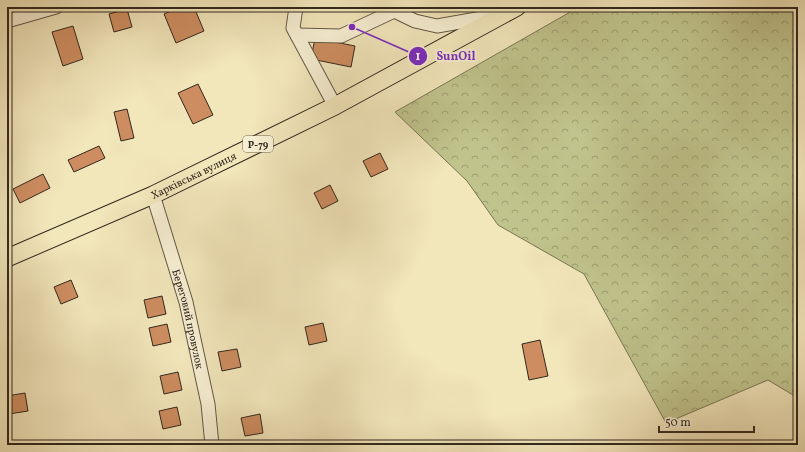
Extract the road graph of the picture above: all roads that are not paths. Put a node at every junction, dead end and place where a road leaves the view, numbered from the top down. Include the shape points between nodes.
1 (56, 7) edge
2 (296, 7) edge
3 (517, 7) edge
4 (390, 9) edge
5 (502, 15) junction
6 (7, 21) edge
7 (297, 35) junction
8 (335, 106) junction
9 (153, 195) junction
10 (7, 258) edge
11 (212, 445) edge

1 - 6 street
2 - 7 street via 293,28
3 - 5 main road, Р-79
4 - 5 street via 415,21 437,26
4 - 7 street via 341,36
5 - 8 main road, Харківська вулиця / Р-79
7 - 8 street
8 - 9 main road, Харківська вулиця / Р-79
9 - 10 main road, Харківська вулиця / Р-79
9 - 11 street, Береговий провулок via 186,302 208,404

